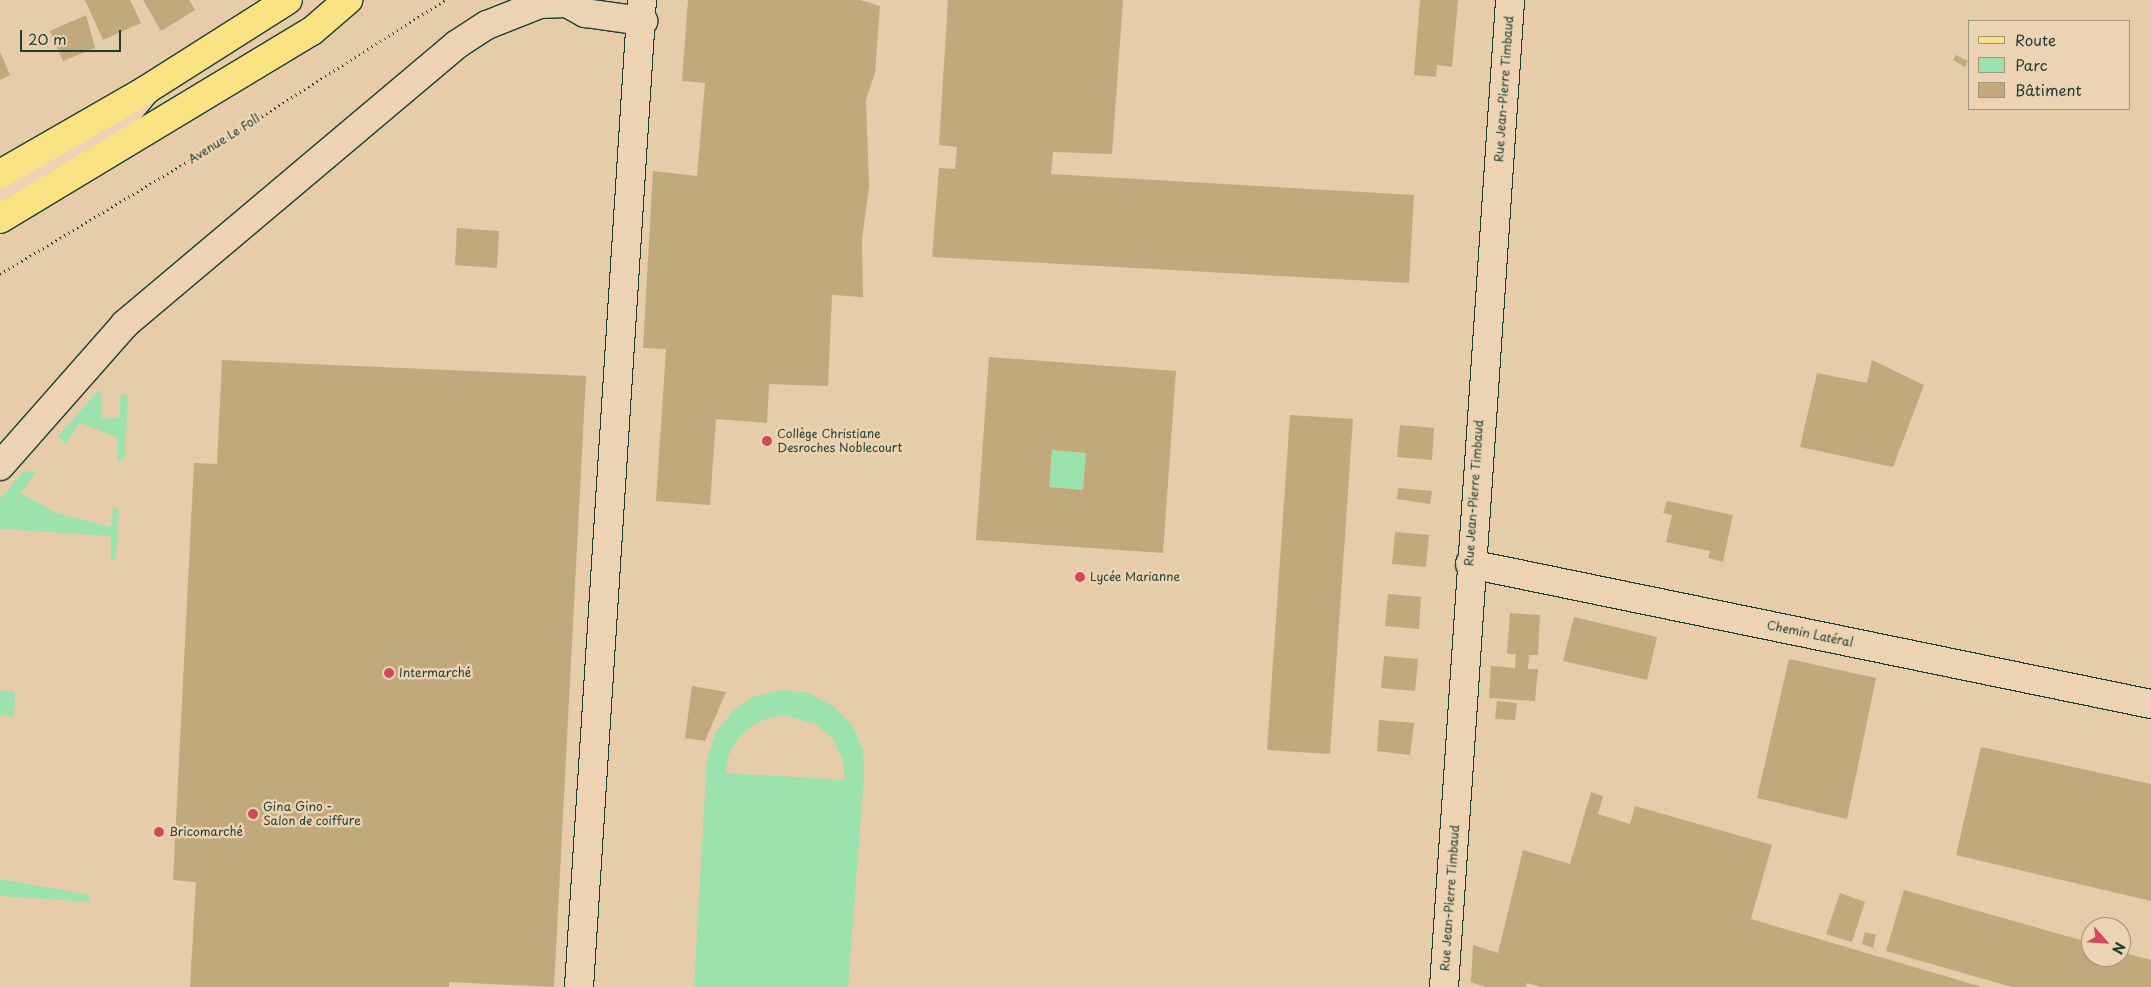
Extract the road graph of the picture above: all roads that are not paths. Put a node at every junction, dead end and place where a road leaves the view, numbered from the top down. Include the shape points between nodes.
1 (288, 0) edge
2 (348, 0) edge
3 (1510, 0) edge
4 (569, 2) edge
5 (642, 11) edge
6 (146, 90) junction
7 (0, 174) edge
8 (0, 200) edge
9 (0, 219) edge
10 (0, 466) edge
11 (1470, 564) junction
12 (2151, 704) edge
13 (579, 987) edge
14 (1444, 987) edge

1 - 6 main road
2 - 9 main road via 304,36
3 - 11 street, Rue Jean-Pierre Timbaud
4 - 5 street via 585,13
4 - 10 street via 540,4 514,13 456,45 125,324
5 - 13 street
6 - 7 main road
6 - 8 street via 108,137
11 - 12 street, Chemin Latéral
11 - 14 street, Rue Jean-Pierre Timbaud

